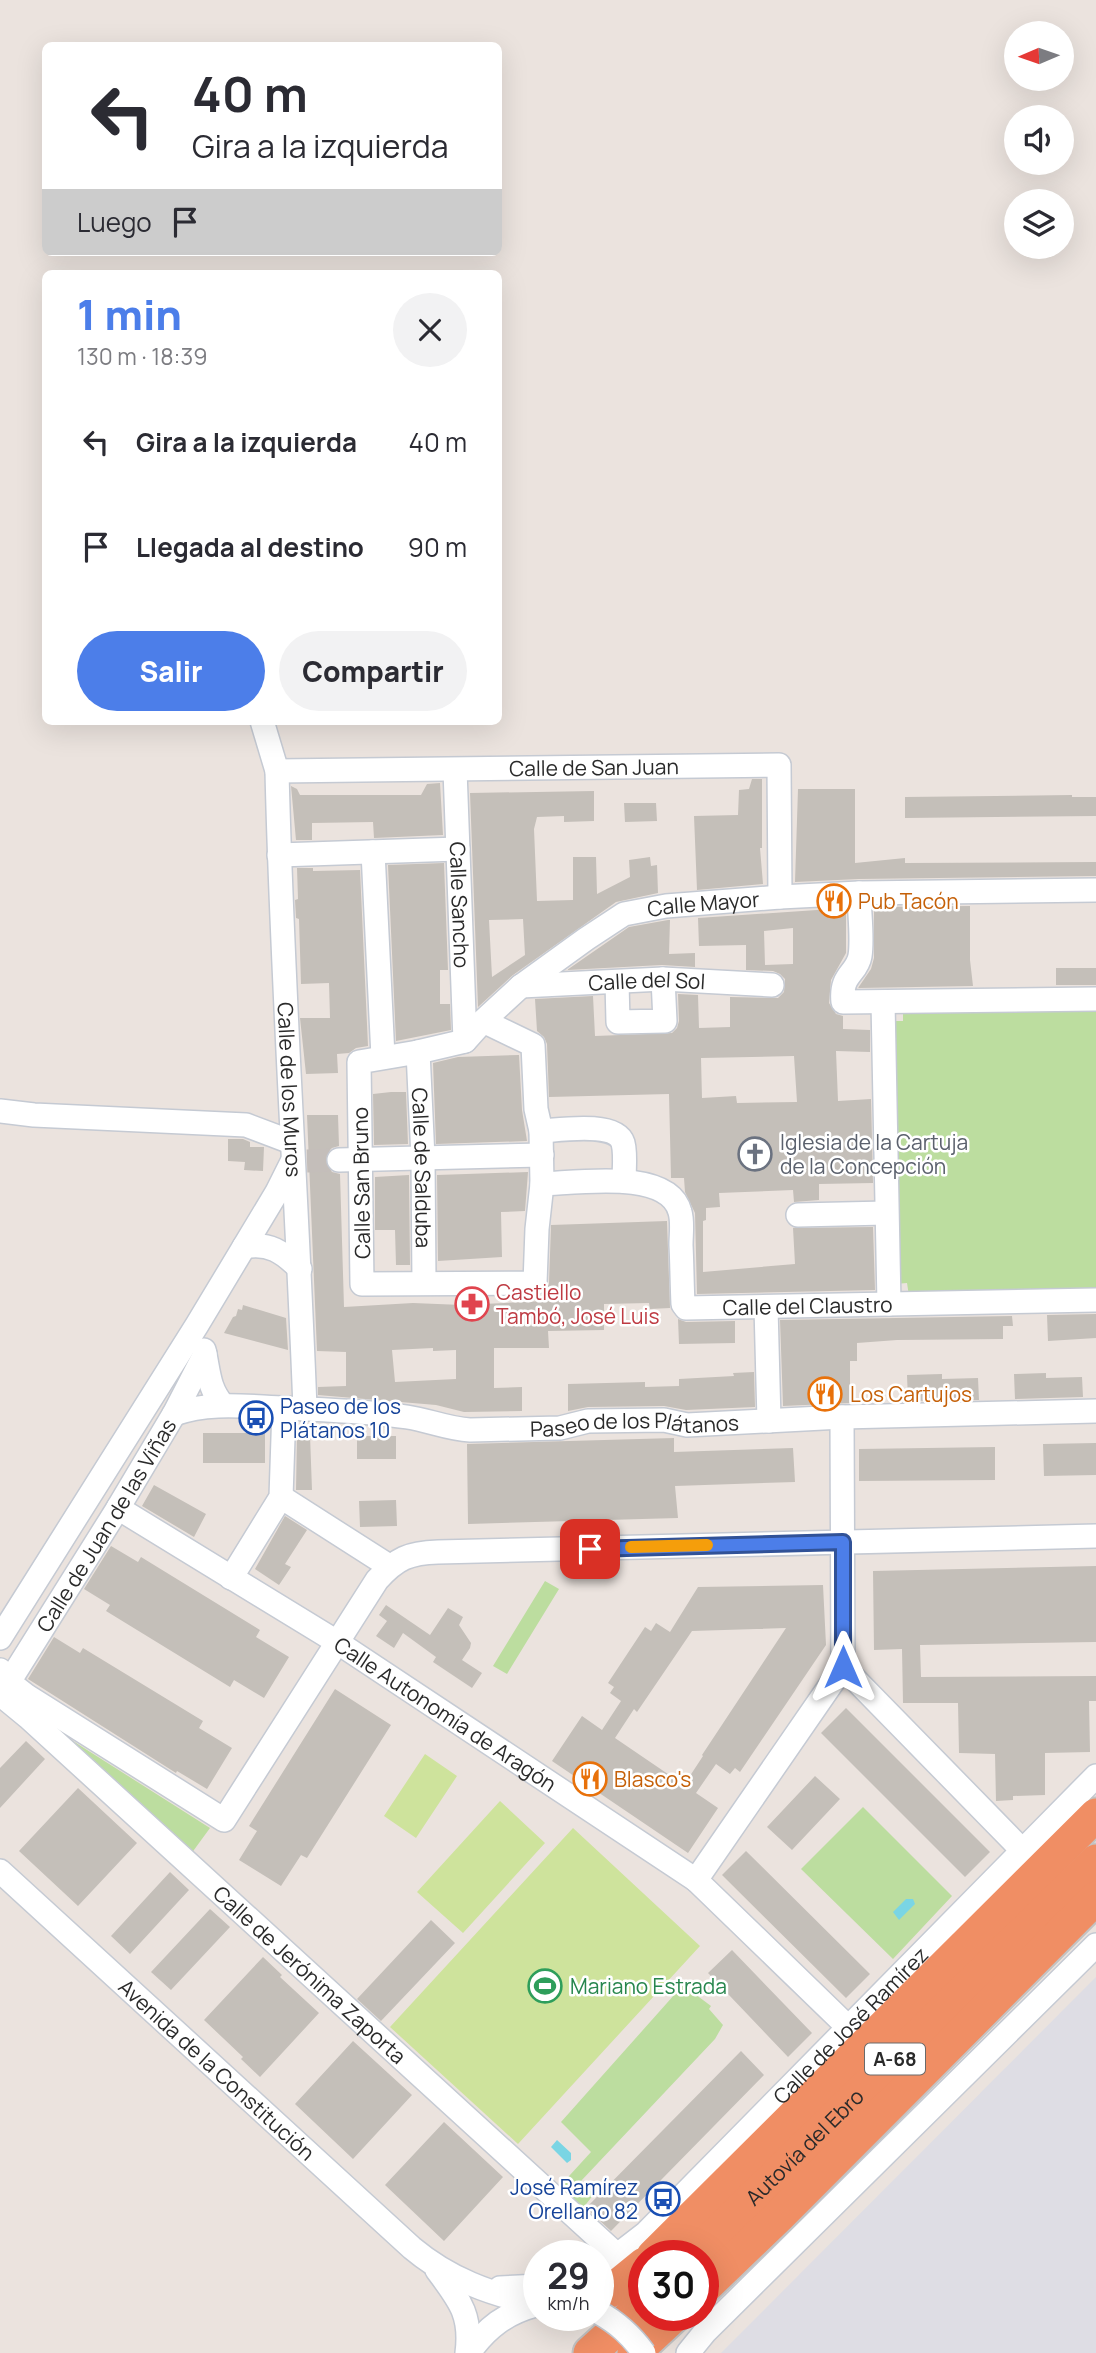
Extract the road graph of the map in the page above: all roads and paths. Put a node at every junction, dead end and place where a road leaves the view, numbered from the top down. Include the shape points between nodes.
1 (263, 725) edge
2 (455, 770) junction
3 (277, 771) junction
4 (458, 849) junction
5 (373, 852) junction
6 (279, 855) junction
7 (1096, 890) edge
8 (859, 893) junction
9 (780, 897) junction
10 (663, 979) junction
11 (617, 982) junction
12 (772, 985) dead end
13 (521, 986) junction
14 (1096, 999) edge
15 (883, 1002) junction
16 (483, 1021) junction
17 (465, 1041) junction
18 (418, 1052) junction
19 (383, 1057) junction
20 (0, 1111) edge
21 (541, 1131) junction
22 (297, 1155) junction
23 (542, 1155) junction
24 (423, 1158) junction
25 (349, 1160) junction
26 (624, 1181) junction
27 (542, 1184) junction
28 (886, 1213) junction
29 (798, 1215) dead end
30 (244, 1247) junction
31 (300, 1269) junction
32 (424, 1282) junction
33 (1096, 1300) edge
34 (889, 1304) junction
35 (766, 1307) junction
36 (197, 1325) junction
37 (205, 1354) junction
38 (223, 1405) junction
39 (295, 1409) junction
40 (1096, 1411) edge
41 (174, 1414) junction
42 (842, 1417) junction
43 (769, 1421) junction
44 (281, 1497) junction
45 (118, 1508) junction
46 (1096, 1536) edge
47 (843, 1542) junction
48 (389, 1566) junction
49 (230, 1578) junction
50 (0, 1638) edge
51 (337, 1642) junction
52 (843, 1667) junction
53 (2, 1685) edge
54 (1096, 1776) edge
55 (1096, 1815) edge
56 (1023, 1851) junction
57 (1096, 1861) edge
58 (0, 1871) edge
59 (696, 1880) junction
60 (1096, 1898) edge
61 (1096, 1945) edge
62 (849, 2028) junction
63 (578, 2240) edge
64 (669, 2240) edge
65 (709, 2240) edge
66 (614, 2266) edge
67 (435, 2267) junction
68 (719, 2274) edge
69 (523, 2294) edge
70 (523, 2307) edge
71 (628, 2319) edge
72 (614, 2320) edge
73 (658, 2331) edge
74 (468, 2353) edge
75 (590, 2353) edge
76 (634, 2353) edge
77 (643, 2353) edge
78 (688, 2353) edge

1 - 3 street, Calle de los Muros
2 - 3 street, Calle de San Juan
2 - 4 street, Calle Sancho
2 - 9 street, Calle de San Juan via 779,765
3 - 6 street, Calle de los Muros
4 - 5 street
4 - 17 street, Calle Sancho
5 - 6 street
5 - 19 street
6 - 22 street, Calle de los Muros
7 - 8 street, Calle Mayor
8 - 9 street, Calle Mayor
8 - 15 street via 860,958 842,990 843,1002
9 - 13 street, Calle Mayor via 624,914
10 - 11 street, Calle del Sol
10 - 11 street via 664,1021 618,1023
10 - 12 street, Calle del Sol
11 - 13 street, Calle del Sol
13 - 16 street, Calle Mayor
14 - 15 street
15 - 28 street
16 - 17 street, Calle Mayor
16 - 21 street via 533,1045
17 - 18 street
18 - 19 street
18 - 24 street, Calle de Salduba
19 - 25 street, Calle San Bruno via 359,1062
20 - 22 street via 246,1125
21 - 23 street
21 - 26 street via 602,1129 615,1133 623,1144
22 - 30 street, Calle de Juan de las Viñas
22 - 31 street, Calle de los Muros
23 - 24 street
23 - 27 street
24 - 25 street
24 - 32 street, Calle de Salduba
25 - 32 street, Calle San Bruno via 362,1284
26 - 27 street
26 - 35 street, Calle del Claustro via 656,1188 676,1202 681,1216 686,1308
27 - 32 street, Calle San Bruno via 535,1283
28 - 29 street
28 - 34 street
30 - 31 street via 279,1251
30 - 36 street, Calle de Juan de las Viñas
31 - 39 street, Calle de los Muros
33 - 34 street, Calle del Claustro
34 - 35 street, Calle del Claustro
35 - 43 street
36 - 37 street
36 - 50 street, Calle de Juan de las Viñas
37 - 38 street via 210,1385
37 - 41 street, Calle de Juan de las Viñas
38 - 39 street, Paseo de los Plátanos
38 - 41 street, Paseo de los Plátanos
39 - 43 street, Paseo de los Plátanos via 388,1414 470,1430 560,1428 588,1421 664,1420 687,1425
39 - 44 street, Calle de los Muros
40 - 42 street, Paseo de los Plátanos
41 - 45 street, Calle de Juan de las Viñas
42 - 43 street, Paseo de los Plátanos
42 - 47 street
44 - 48 street
44 - 49 street
45 - 49 street, Calle Autonomía de Aragón
45 - 53 street, Calle de Juan de las Viñas
46 - 47 street
47 - 48 street via 418,1553
47 - 52 street
48 - 51 street
49 - 51 street, Calle Autonomía de Aragón
51 - 53 street via 224,1819
51 - 59 street, Calle Autonomía de Aragón
52 - 56 street
52 - 59 street
53 - 63 street, Calle de Jerónima Zaporta via 28,1717
54 - 56 street, Calle de José Ramírez
55 - 64 highway
56 - 62 street, Calle de José Ramírez
57 - 65 highway, Autovía del Ebro / A-68
58 - 67 street, Avenida de la Constitución
59 - 62 street, Calle Autonomía de Aragón
60 - 68 highway, Autovía del Ebro / A-68
61 - 78 street
62 - 66 street, Calle de José Ramírez
67 - 69 street, Avenida de la Constitución via 477,2287
67 - 74 street, Avenida de la Constitución via 465,2313
70 - 74 street via 498,2320
71 - 75 highway
72 - 77 street, bridge
73 - 76 highway

